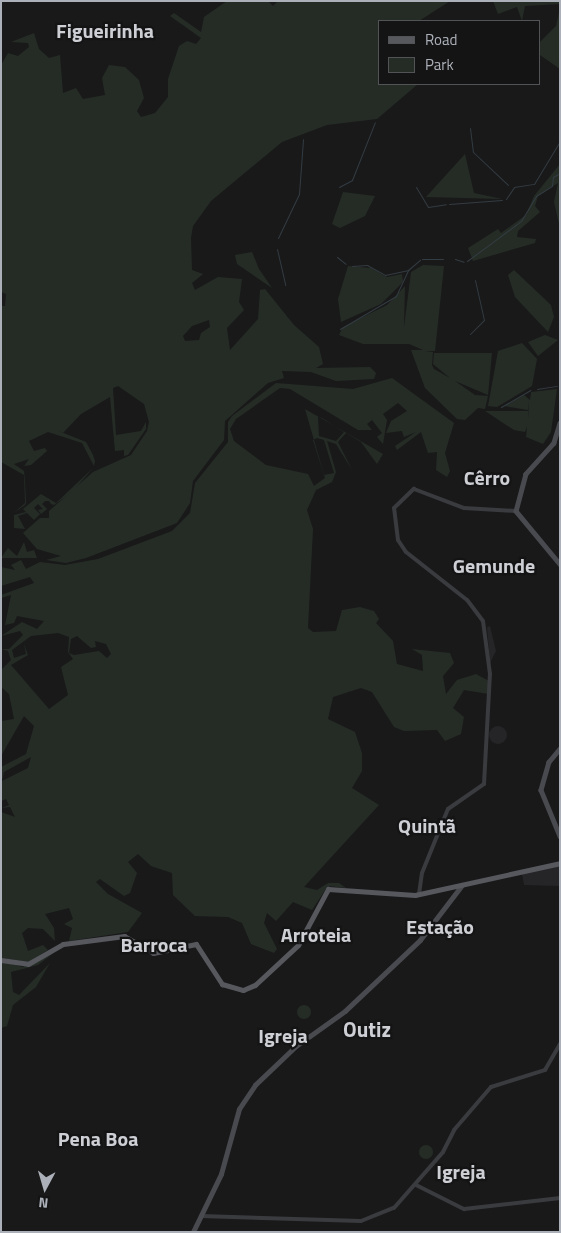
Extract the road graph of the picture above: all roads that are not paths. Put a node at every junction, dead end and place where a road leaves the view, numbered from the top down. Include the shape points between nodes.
1 (560, 422) edge
2 (516, 511) junction
3 (560, 564) edge
4 (560, 749) edge
5 (560, 836) edge
6 (560, 863) edge
7 (462, 885) junction
8 (419, 894) junction
9 (1, 960) edge
10 (560, 1044) edge
11 (416, 1185) junction
12 (560, 1198) edge
13 (201, 1216) junction
14 (194, 1232) edge

1 - 2 main road via 554,443 526,474
2 - 3 main road
2 - 8 street via 464,508 411,489 393,514 406,552 468,600 483,621 491,684 484,784 448,809 422,872
4 - 5 main road via 541,785
6 - 7 main road
7 - 8 main road
7 - 13 main road via 420,940 346,1011 296,1046 255,1085 239,1109 221,1174
8 - 9 main road via 326,890 300,941 255,985 241,990 222,984 196,944 154,953 124,936 60,945 28,964
10 - 11 street via 544,1070 491,1087
11 - 12 street via 464,1209
11 - 13 street via 403,1202 361,1222
13 - 14 main road

